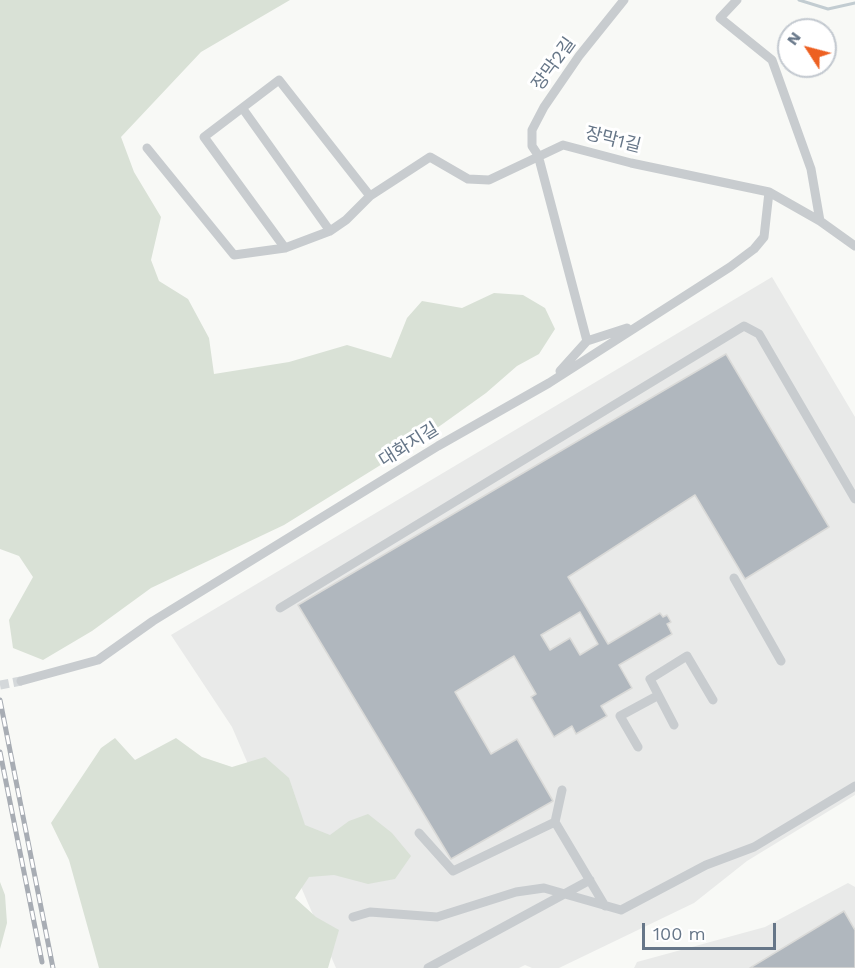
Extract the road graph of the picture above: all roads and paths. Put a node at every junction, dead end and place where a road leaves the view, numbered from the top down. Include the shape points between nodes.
1 (624, 0) edge
2 (737, 0) edge
3 (243, 109) junction
4 (147, 148) dead end
5 (538, 155) junction
6 (769, 192) junction
7 (370, 196) junction
8 (820, 221) junction
9 (330, 231) junction
10 (855, 246) edge
11 (285, 248) junction
12 (635, 326) junction
13 (587, 340) junction
14 (549, 383) junction
15 (855, 499) edge
16 (734, 578) dead end
17 (280, 608) dead end
18 (781, 661) dead end
19 (21, 681) tunnel mouth
20 (657, 696) junction
21 (713, 700) dead end
22 (674, 725) dead end
23 (638, 747) dead end
24 (855, 786) edge
25 (562, 790) dead end
26 (555, 822) junction
27 (419, 833) dead end
28 (590, 880) junction
29 (566, 894) junction
30 (605, 906) junction
31 (353, 917) dead end
32 (428, 968) edge

1 - 5 street, 장막2길 via 544,107 532,130 532,146
2 - 8 street via 720,18 772,60 811,169
3 - 7 street via 279,80
3 - 9 street
3 - 11 street via 204,137
4 - 11 street, 장막1길 via 234,255
5 - 6 street, 장막1길 via 563,145
5 - 7 street, 장막1길 via 489,180 468,179 430,157
5 - 13 street, 장막2길
6 - 8 street, 장막1길
6 - 12 street, 대화지길 via 764,237 754,249
7 - 9 street, 장막1길
8 - 10 street, 장막1길
9 - 11 street, 장막1길
12 - 13 street
12 - 14 street, 대화지길
13 - 14 street
14 - 19 street, 대화지길 via 438,446 153,621 98,660
15 - 17 street via 759,334 744,327
16 - 18 street
20 - 21 street via 650,680 687,656
20 - 22 street
20 - 23 street via 620,716
24 - 30 street via 754,847 706,865 621,910
25 - 26 street
26 - 27 street via 453,871
26 - 28 street
28 - 29 street
28 - 30 street
29 - 30 street
29 - 31 street via 544,888 516,892 437,917 370,912
29 - 32 street

